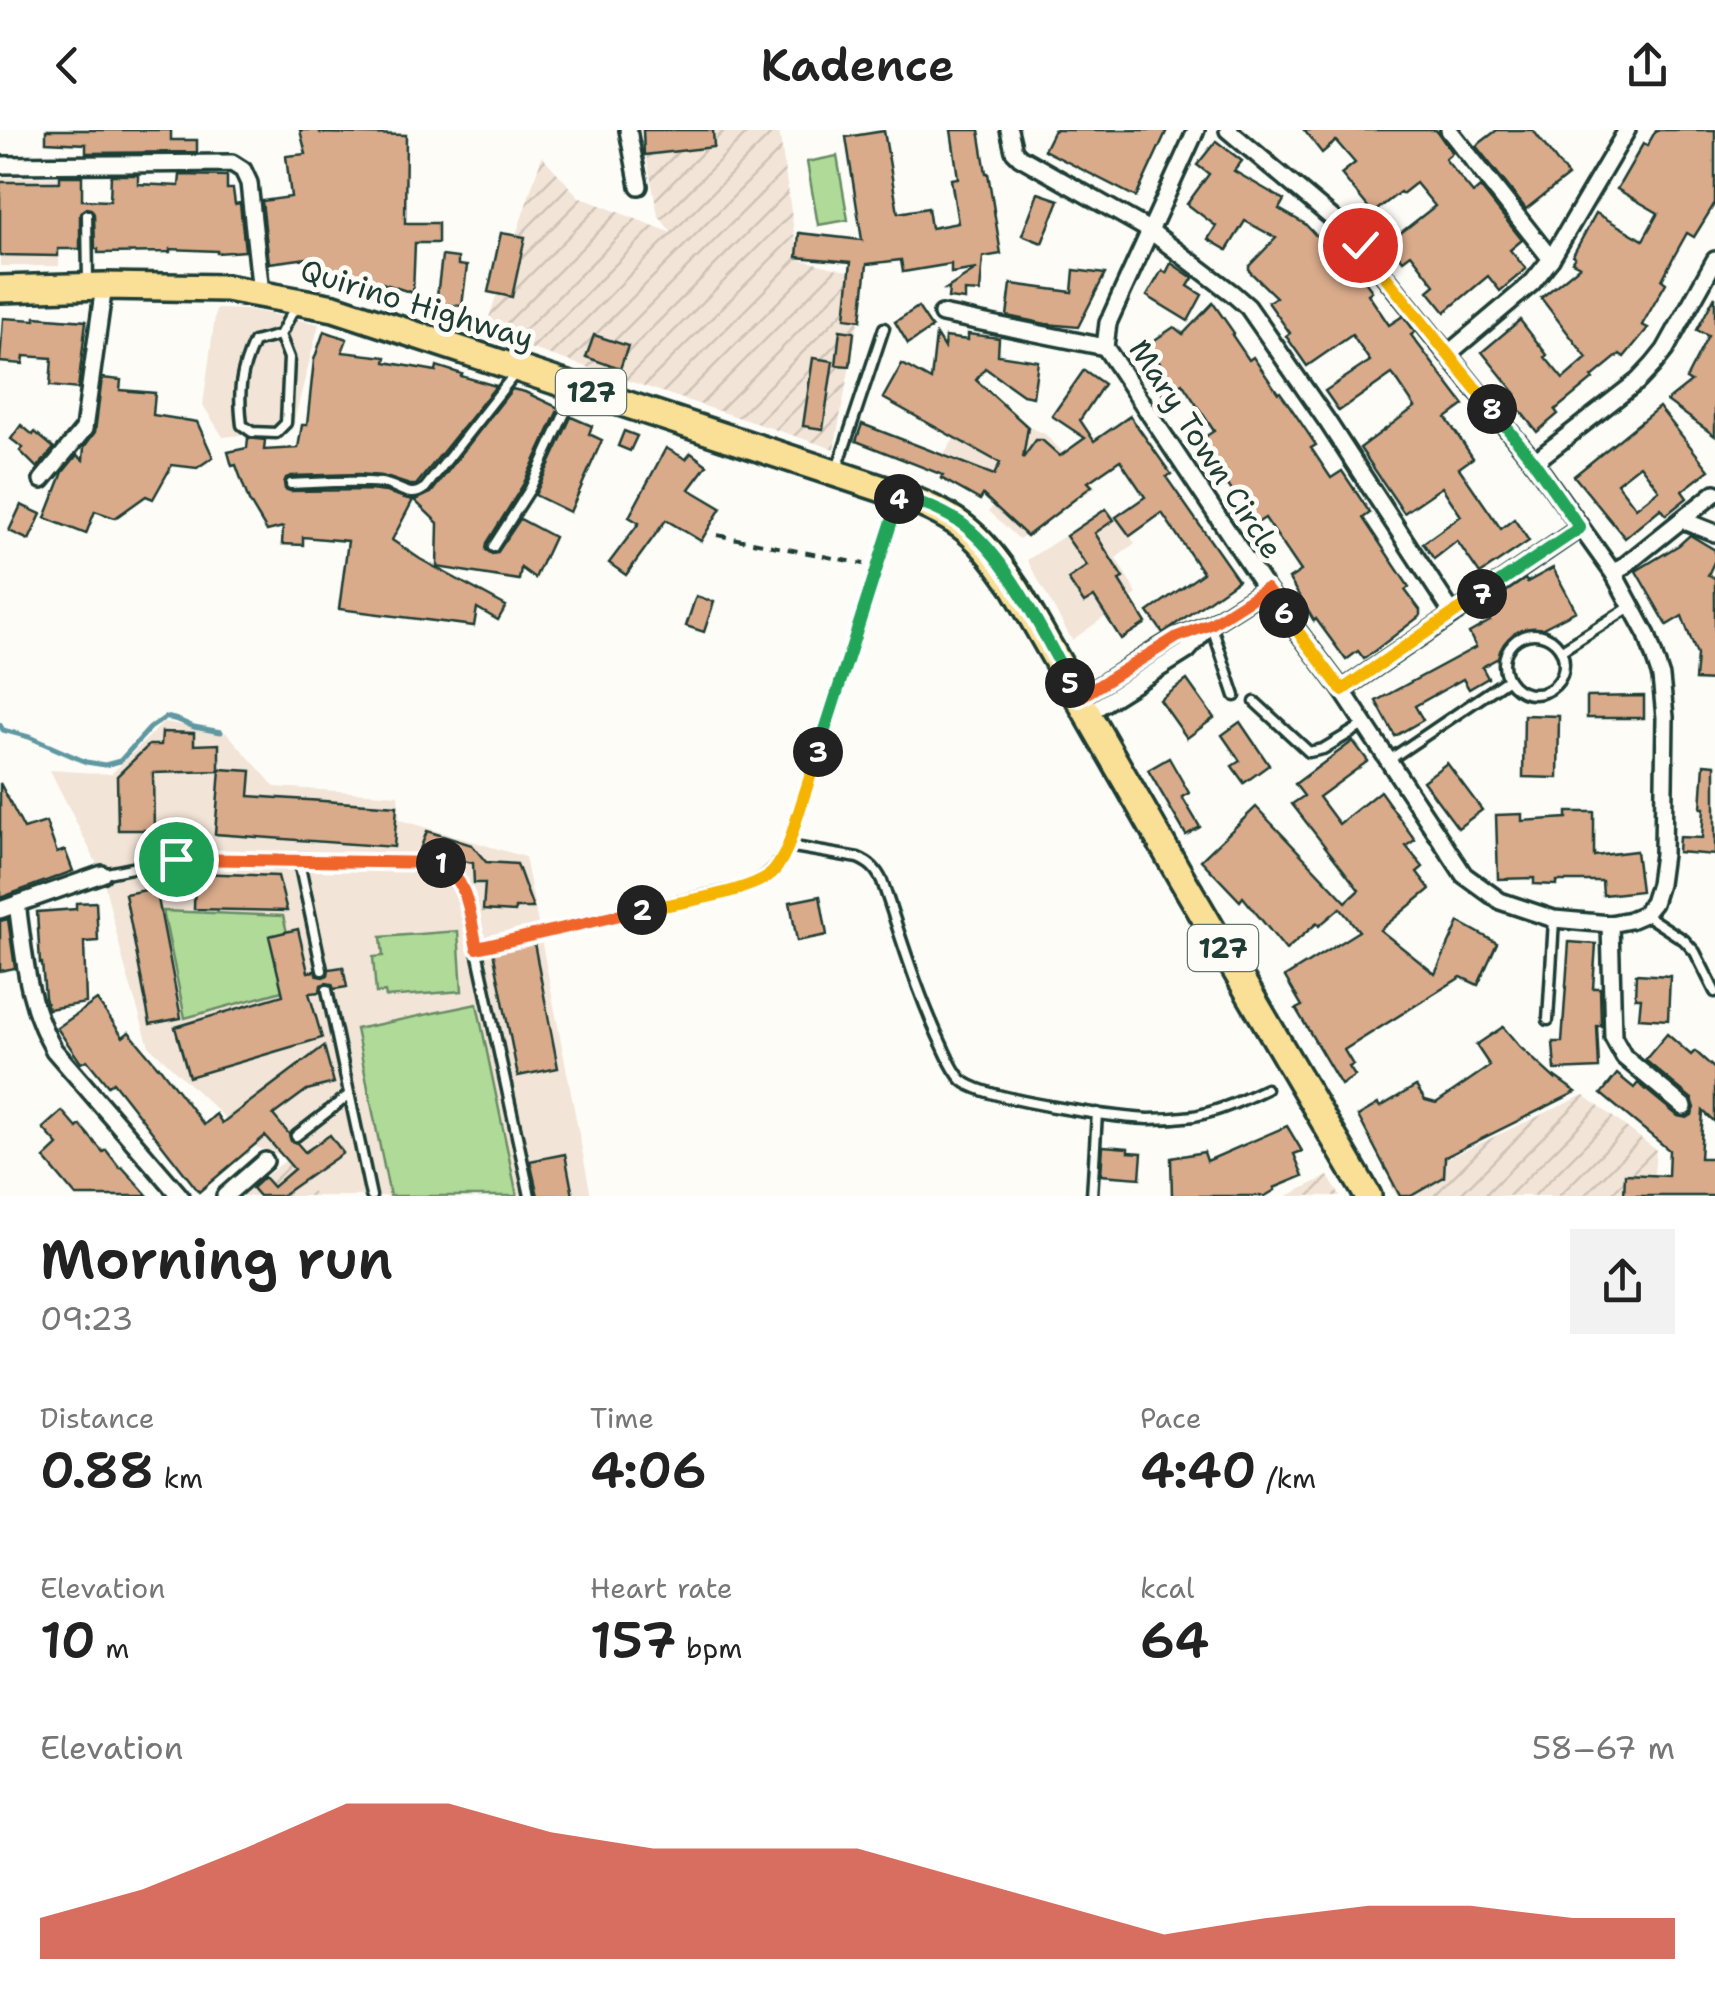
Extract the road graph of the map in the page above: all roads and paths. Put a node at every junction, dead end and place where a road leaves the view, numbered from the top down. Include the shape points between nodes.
1 (628, 130) edge
2 (1009, 130) edge
3 (1196, 130) edge
4 (1228, 130) edge
5 (1449, 130) edge
6 (1627, 130) edge
7 (0, 165) edge
8 (639, 186) dead end
9 (87, 215) dead end
10 (1149, 230) junction
11 (1551, 258) junction
12 (1715, 260) edge
13 (96, 287) junction
14 (0, 289) edge
15 (261, 293) junction
16 (298, 301) junction
17 (942, 314) dead end
18 (884, 328) dead end
19 (280, 335) junction
20 (1105, 347) junction
21 (1448, 354) junction
22 (520, 368) junction
23 (576, 387) junction
24 (1534, 462) junction
25 (836, 473) junction
26 (42, 480) dead end
27 (291, 484) dead end
28 (1715, 493) edge
29 (901, 495) junction
30 (1682, 520) junction
31 (1580, 528) junction
32 (1715, 533) edge
33 (717, 536) dead end
34 (493, 547) dead end
35 (877, 567) junction
36 (1614, 574) junction
37 (1266, 589) junction
38 (1631, 606) junction
39 (1453, 614) junction
40 (1211, 624) junction
41 (1562, 650) junction
42 (1507, 680) junction
43 (1342, 690) junction
44 (1235, 696) dead end
45 (1256, 702) dead end
46 (1083, 706) junction
47 (1365, 724) junction
48 (1389, 760) junction
49 (788, 846) junction
50 (300, 862) junction
51 (102, 874) joint
52 (17, 904) junction
53 (0, 910) edge
54 (1644, 914) junction
55 (1554, 919) junction
56 (1610, 924) junction
57 (544, 932) joint
58 (477, 948) junction
59 (322, 970) dead end
60 (327, 990) dead end
61 (1715, 992) edge
62 (1548, 1020) dead end
63 (1266, 1089) dead end
64 (349, 1095) junction
65 (1684, 1108) dead end
66 (1097, 1114) junction
67 (296, 1136) dead end
68 (265, 1161) dead end
69 (180, 1196) edge
70 (225, 1196) edge
71 (371, 1196) edge
72 (530, 1196) edge
73 (1092, 1196) edge
74 (1368, 1196) edge

1 - 8 street
2 - 10 street via 1020,158
3 - 10 street, Mary Town Circle
4 - 21 street via 1351,234
5 - 11 street
6 - 11 street
7 - 15 street via 232,163 248,183
9 - 13 lane
10 - 20 street, Mary Town Circle via 1108,323
10 - 39 street via 1256,318
11 - 21 street via 1532,284
12 - 24 street via 1653,365
13 - 14 main road, Quirino Highway / 127
13 - 15 main road, Quirino Highway / 127
13 - 26 street via 84,429
15 - 16 main road, Quirino Highway / 127
16 - 19 lane
16 - 22 main road, Quirino Highway / 127
17 - 20 street
18 - 25 lane
19 - 19 lane via 254,342 242,368 242,425 252,432 276,432 286,423 289,358
20 - 37 street, Mary Town Circle
21 - 24 street
22 - 23 main road, Quirino Highway / 127
22 - 27 lane via 418,494 382,483
23 - 25 main road, Quirino Highway / 127
23 - 34 lane via 530,489
24 - 31 street
25 - 29 main road, Quirino Highway / 127
28 - 30 street
29 - 35 lane
29 - 46 main road, Quirino Highway / 127 via 938,509 987,548
30 - 32 street
30 - 36 street
31 - 36 street
31 - 39 street
33 - 35 path
35 - 49 lane
36 - 38 street
37 - 40 street
37 - 43 street, Mary Town Circle
38 - 41 lane
38 - 54 street via 1661,677 1665,717 1660,884
39 - 43 street
40 - 44 lane
40 - 46 street via 1177,637
41 - 42 lane via 1565,669 1556,686 1540,695 1521,693
41 - 42 lane via 1548,636 1528,634 1512,643 1504,660
42 - 48 lane
43 - 47 street, Mary Town Circle
45 - 47 lane via 1310,752
46 - 74 main road, Quirino Highway / 127
47 - 48 street, Mary Town Circle
48 - 55 street, Mary Town Circle via 1464,875 1500,901
49 - 57 lane via 757,882
49 - 66 lane via 858,858 876,870 926,1013 968,1085
50 - 51 lane via 176,859
50 - 58 lane via 441,863 463,886
50 - 59 lane
51 - 52 street
52 - 53 street
52 - 69 street via 29,990 42,1029
54 - 56 street, Mary Town Circle
54 - 61 lane via 1695,952
55 - 56 street, Mary Town Circle
55 - 62 lane
56 - 65 street via 1613,1037 1624,1057
57 - 58 path
58 - 72 lane
60 - 64 lane
63 - 66 lane via 1195,1116
64 - 67 lane
64 - 71 lane
66 - 73 lane
68 - 70 street

